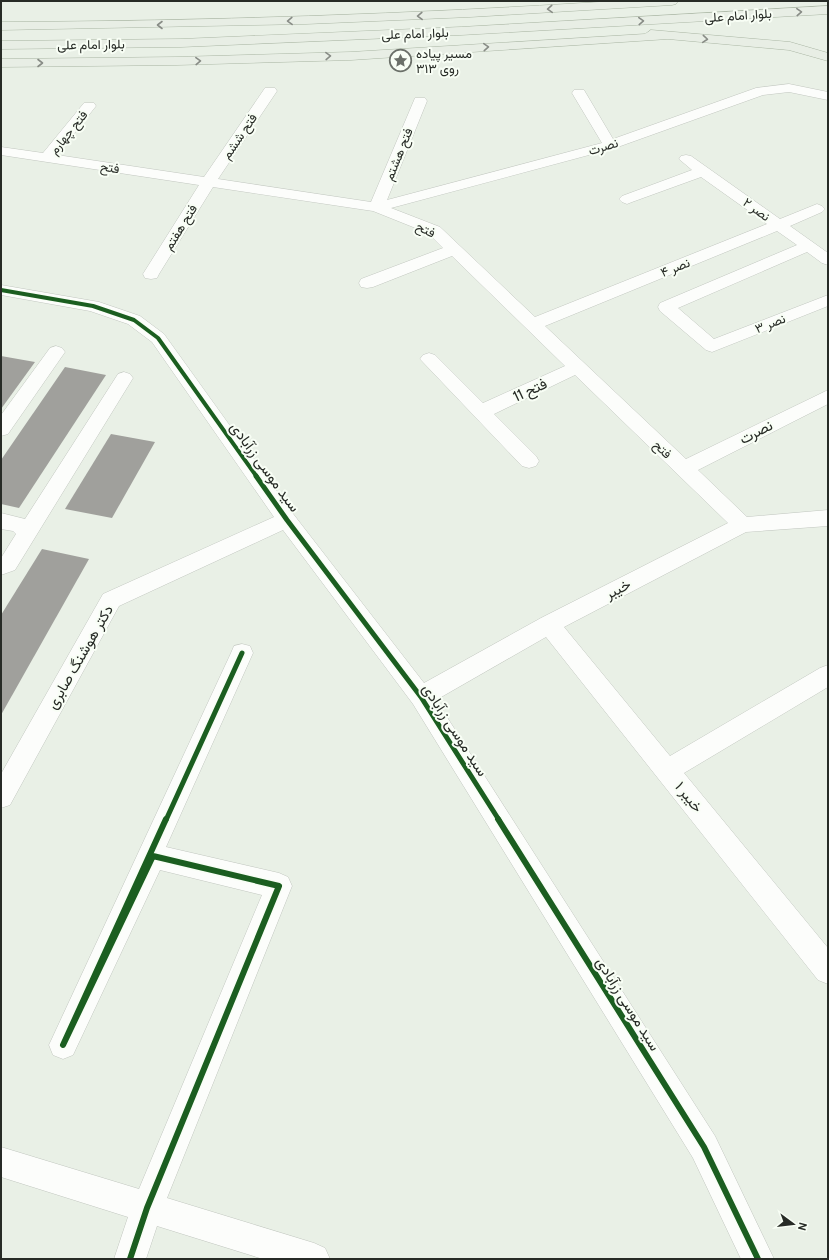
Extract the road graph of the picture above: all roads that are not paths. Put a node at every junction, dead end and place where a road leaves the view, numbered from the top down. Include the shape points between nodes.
1 (672, 1) edge
2 (828, 10) edge
3 (457, 14) junction
4 (1, 26) edge
5 (538, 27) junction
6 (461, 31) junction
7 (666, 36) junction
8 (1, 45) edge
9 (828, 57) edge
10 (1, 63) edge
11 (270, 91) dead end
12 (579, 92) dead end
13 (828, 96) edge
14 (420, 101) dead end
15 (89, 106) dead end
16 (610, 145) junction
17 (1, 151) edge
18 (47, 158) junction
19 (686, 159) dead end
20 (703, 171) junction
21 (209, 181) junction
22 (627, 199) dead end
23 (376, 207) junction
24 (817, 209) dead end
25 (779, 225) junction
26 (808, 246) junction
27 (454, 249) junction
28 (828, 260) edge
29 (151, 274) dead end
30 (367, 283) dead end
31 (1, 290) edge
32 (828, 300) edge
33 (533, 324) junction
34 (56, 352) dead end
35 (429, 359) dead end
36 (578, 367) junction
37 (124, 378) dead end
38 (828, 396) edge
39 (481, 412) junction
40 (1, 429) edge
41 (528, 461) dead end
42 (684, 468) junction
43 (828, 518) edge
44 (287, 520) junction
45 (1, 521) edge
46 (743, 525) junction
47 (27, 533) junction
48 (1, 567) edge
49 (549, 624) junction
50 (242, 653) dead end
51 (828, 675) edge
52 (421, 697) junction
53 (667, 770) junction
54 (1, 798) edge
55 (828, 970) edge
56 (1, 1162) edge
57 (147, 1208) junction
58 (130, 1259) edge
59 (314, 1259) edge
60 (758, 1259) edge

1 -> 3 main road, بلوار امام علی
5 -> 2 main road, بلوار امام علی
3 -> 4 main road, بلوار امام علی via 185,24
3 - 6 main road
5 - 6 main road, بلوار امام علی
5 - 7 main road via 604,29
6 - 8 main road, بلوار امام علی via 181,43
7 -> 9 main road via 790,46
10 -> 7 main road via 177,62 351,56
11 - 21 street, فتح ششم
12 - 16 street
13 - 16 street, نصرت via 789,88 761,91
14 - 23 street, فتح هشتم
15 - 18 street, فتح چهارم
16 - 23 street, نصرت
17 - 18 street, فتح
18 - 21 street, فتح
19 - 20 street, نصر ۲
20 - 22 street
20 - 25 street, نصر ۲
21 - 23 street, فتح
21 - 29 street, فتح هفتم
23 - 27 street, فتح via 434,230
24 - 25 street, نصر ۴
25 - 26 street, نصر ۲
25 - 33 street, نصر ۴
26 - 28 street, نصر ۲
26 - 32 street, نصر ۳ via 666,307 712,346
27 - 30 street
27 - 33 street, فتح
31 - 44 street, سید موسی زرآبادی via 93,306 134,320 158,338
33 - 36 street, فتح
34 - 40 street
35 - 39 street
36 - 39 street, فتح 11
36 - 42 street, فتح
37 - 47 street
38 - 42 street, نصرت
39 - 41 street
42 - 46 street, فتح
43 - 46 street, خیبر
44 - 52 street, سید موسی زرآبادی
44 - 54 street, دکتر هوشنگ صابری via 111,600
45 - 47 street via 19,525
46 - 49 street, خیبر
47 - 48 street via 8,564
49 - 52 street, خیبر
49 - 53 street, خیبر ۱
50 - 57 street via 63,1045 153,856 279,886
51 - 53 street
52 - 60 street, سید موسی زرآبادی via 704,1147
53 - 55 street, خیبر ۱
56 - 57 street
57 - 58 street
57 - 59 street

